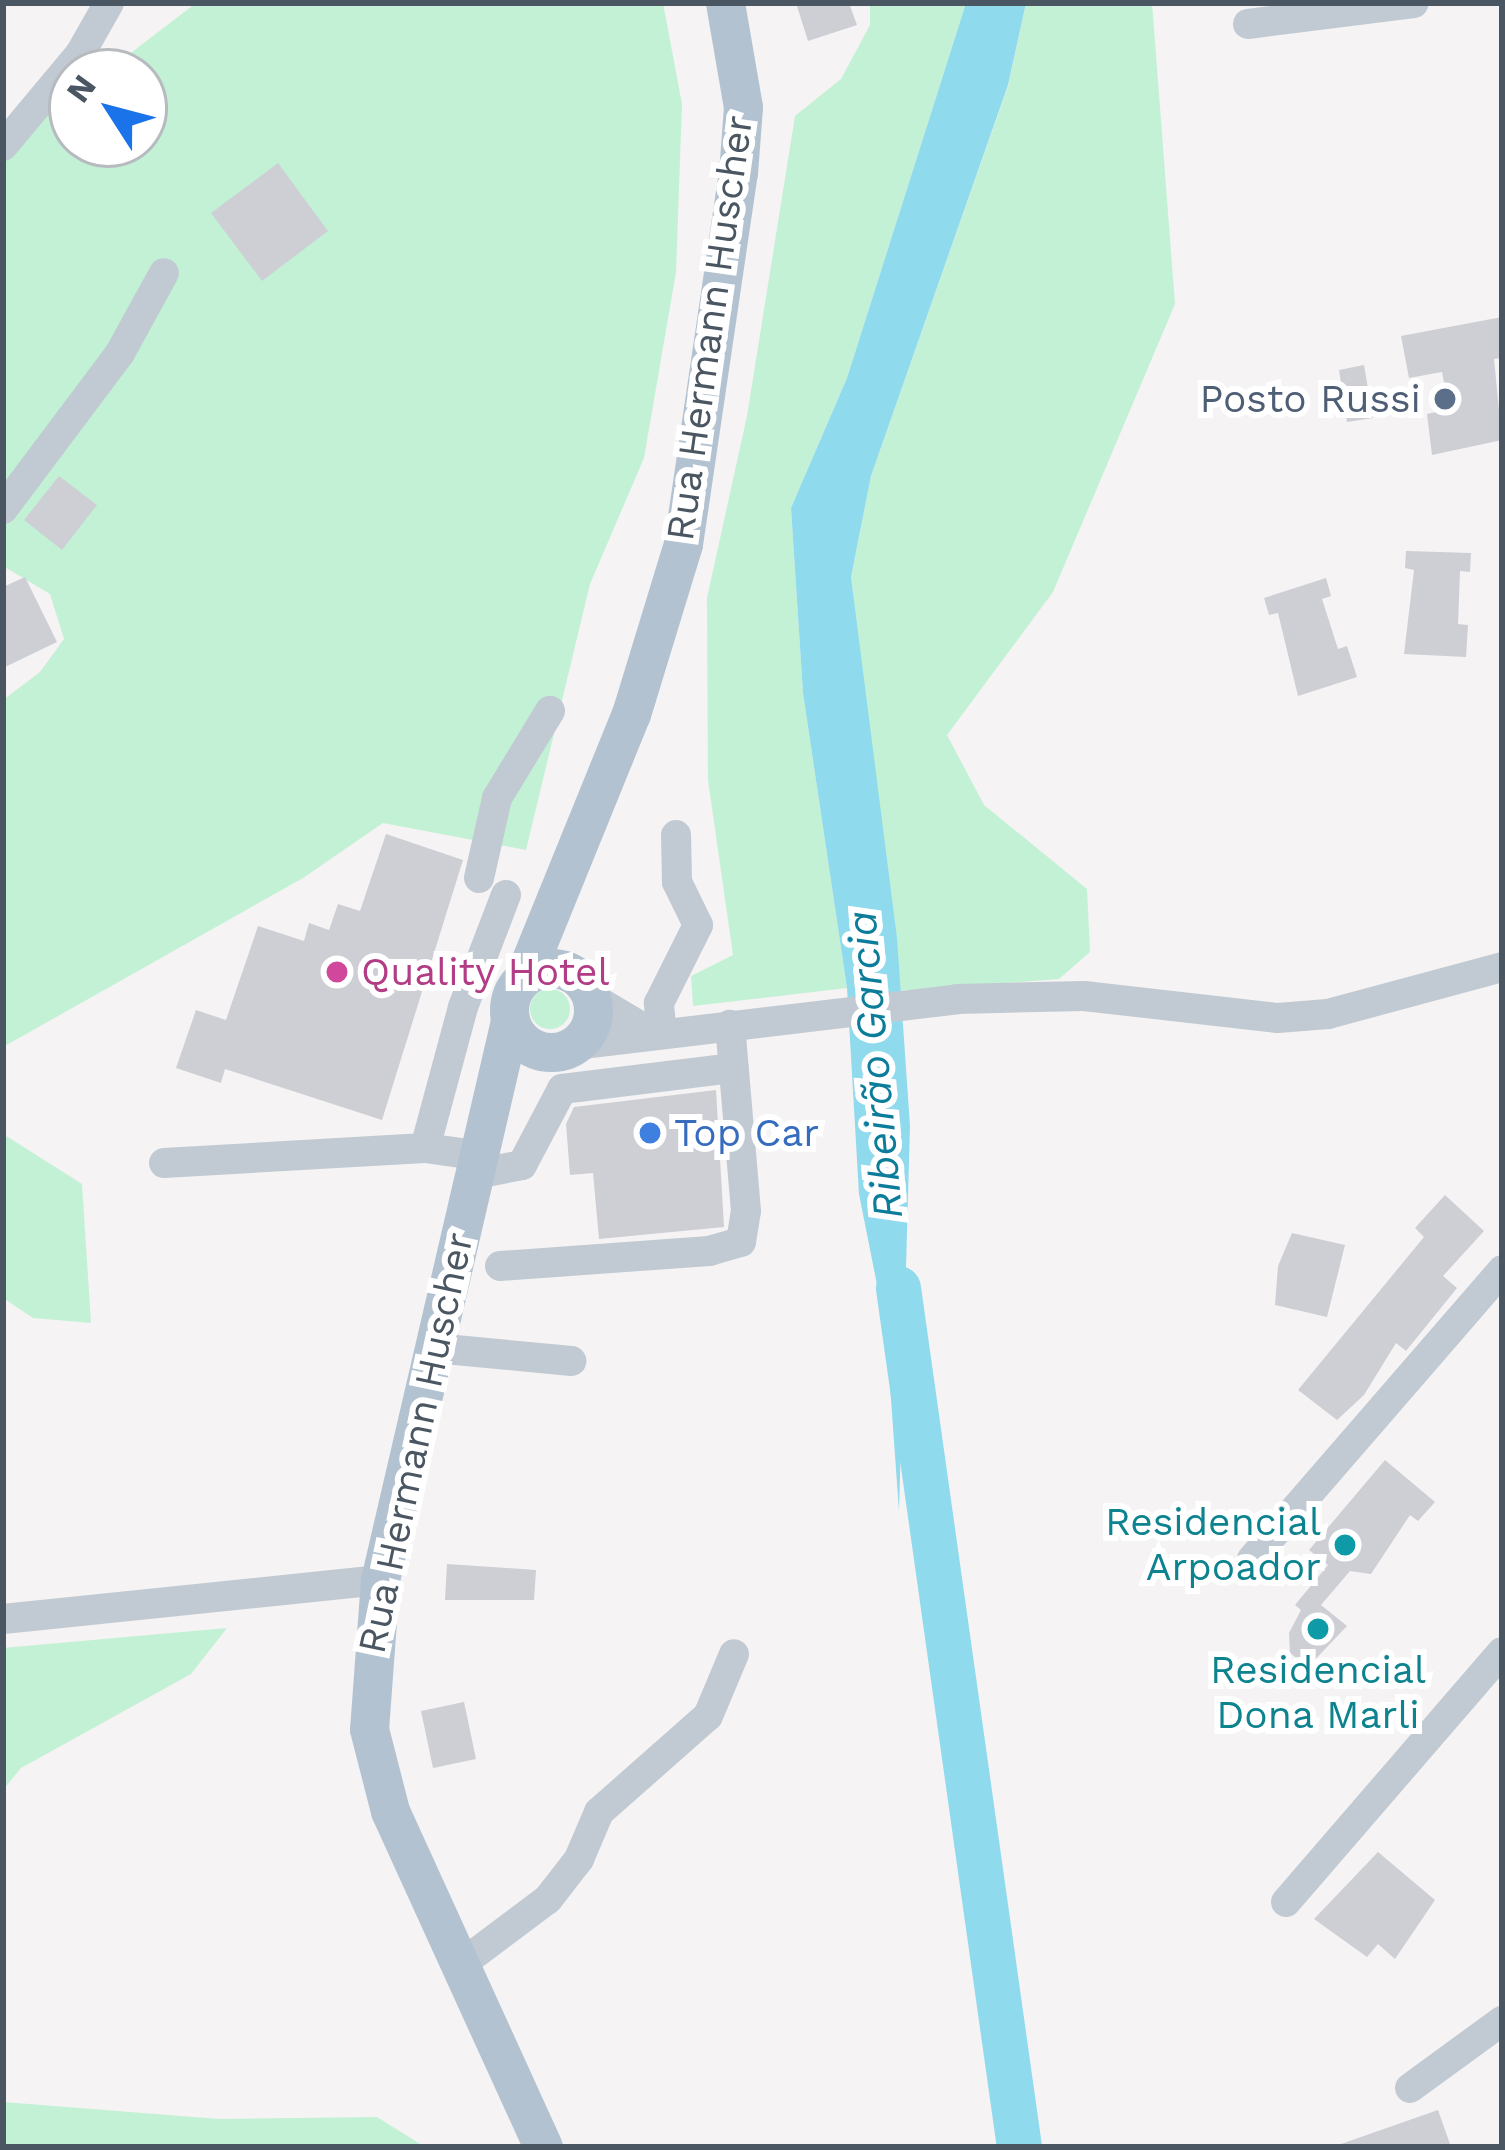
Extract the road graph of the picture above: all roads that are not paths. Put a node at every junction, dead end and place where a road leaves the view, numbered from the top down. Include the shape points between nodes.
1 (109, 3) edge
2 (725, 3) edge
3 (1414, 3) edge
4 (1248, 24) dead end
5 (3, 146) edge
6 (164, 273) dead end
7 (3, 509) edge
8 (550, 711) dead end
9 (604, 786) junction
10 (676, 835) dead end
11 (479, 878) dead end
12 (506, 895) dead end
13 (1502, 967) edge
14 (524, 977) junction
15 (583, 986) junction
16 (510, 1021) junction
17 (730, 1025) junction
18 (659, 1034) junction
19 (566, 1048) junction
20 (734, 1068) junction
21 (425, 1148) junction
22 (475, 1156) junction
23 (164, 1162) dead end
24 (500, 1266) dead end
25 (1502, 1270) edge
26 (434, 1348) junction
27 (571, 1361) dead end
28 (1252, 1559) dead end
29 (380, 1580) junction
30 (3, 1619) edge
31 (1502, 1652) edge
32 (734, 1654) dead end
33 (1286, 1902) dead end
34 (464, 1962) junction
35 (1502, 2020) edge
36 (1410, 2088) dead end
37 (543, 2147) edge

1 - 5 street via 80,54
2 - 9 main road, Rua Hermann Huscher via 742,107 705,428 656,640
3 - 4 street
6 - 7 street via 120,353
8 - 11 street via 497,798
9 - 14 main road, Rua Hermann Huscher
9 - 15 main road, Rua Hermann Huscher via 572,910
10 - 18 street via 677,882 698,925 659,1003
12 - 21 street
13 - 17 street via 1328,1014 1278,1018 1084,996 957,999
14 - 15 main road via 549,968
14 - 16 main road
15 - 18 street
15 - 19 main road via 592,1015
16 - 19 main road via 533,1048
16 - 22 main road, Rua Hermann Huscher
17 - 18 street
17 - 20 street
18 - 19 street
19 - 22 main road, Rua Hermann Huscher via 530,1069
20 - 22 street via 562,1089 522,1166
20 - 24 street via 746,1211 740,1242
21 - 22 street
21 - 23 street
22 - 26 main road, Rua Hermann Huscher
25 - 28 street
26 - 27 street
26 - 29 main road, Rua Hermann Huscher
29 - 30 street
29 - 34 main road, Rua Hermann Huscher via 370,1652 376,1769
31 - 33 street
32 - 34 street via 708,1716 598,1813 548,1900
34 - 37 main road, Rua Hermann Huscher
35 - 36 street

